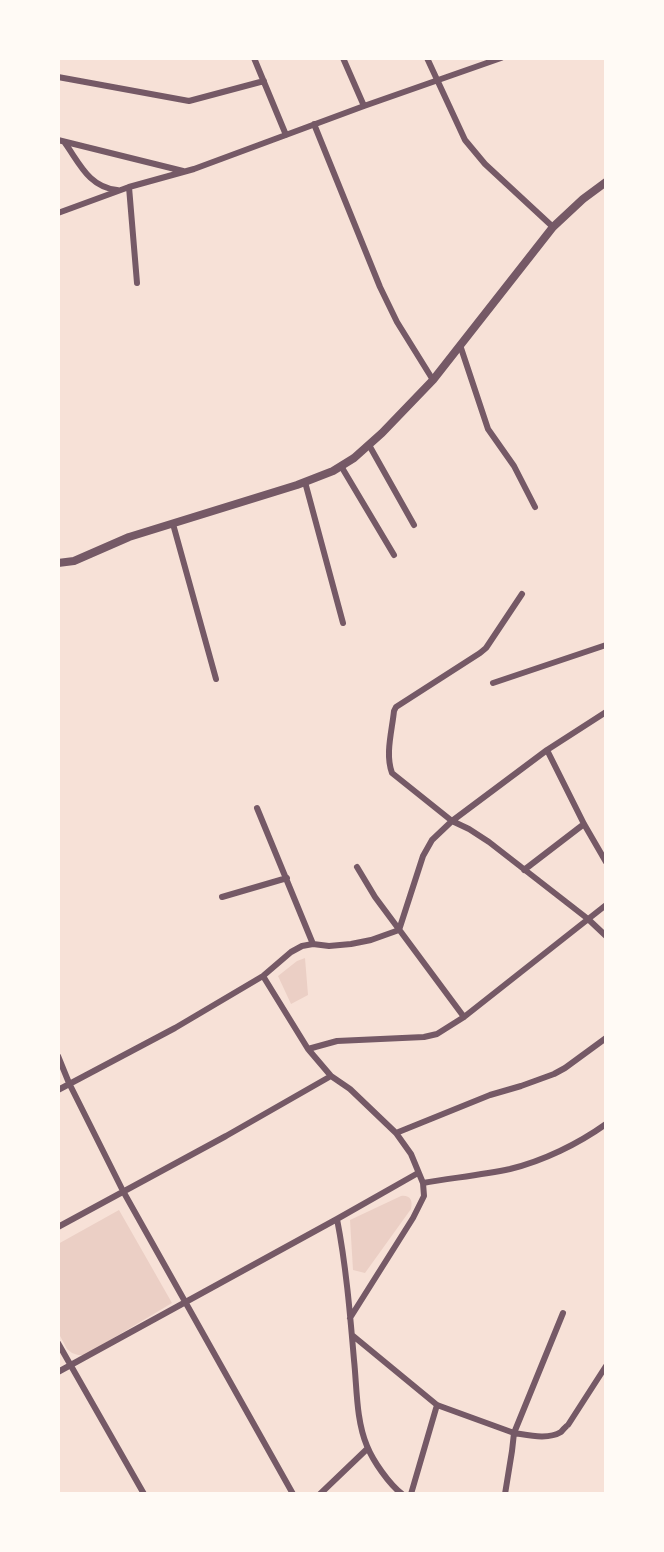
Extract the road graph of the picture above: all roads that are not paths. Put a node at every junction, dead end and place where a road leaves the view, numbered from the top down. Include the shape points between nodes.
1 (254, 58) edge
2 (343, 58) edge
3 (427, 58) edge
4 (501, 58) edge
5 (58, 77) edge
6 (436, 80) junction
7 (264, 81) junction
8 (364, 106) junction
9 (314, 124) junction
10 (286, 135) junction
11 (62, 141) edge
12 (184, 172) junction
13 (605, 182) edge
14 (129, 187) junction
15 (121, 190) junction
16 (58, 213) edge
17 (553, 226) junction
18 (137, 283) dead end
19 (460, 345) junction
20 (434, 380) junction
21 (369, 445) junction
22 (342, 466) junction
23 (304, 482) junction
24 (535, 507) dead end
25 (173, 524) junction
26 (414, 525) dead end
27 (394, 555) dead end
28 (58, 563) edge
29 (522, 594) dead end
30 (343, 623) dead end
31 (606, 645) edge
32 (216, 679) dead end
33 (493, 683) dead end
34 (606, 712) edge
35 (547, 750) junction
36 (257, 808) dead end
37 (452, 821) junction
38 (584, 824) junction
39 (606, 861) edge
40 (357, 867) dead end
41 (524, 870) junction
42 (287, 878) junction
43 (222, 897) dead end
44 (606, 905) edge
45 (588, 919) junction
46 (399, 930) junction
47 (606, 936) edge
48 (313, 944) junction
49 (263, 976) junction
50 (464, 1017) junction
51 (606, 1038) edge
52 (308, 1049) junction
53 (58, 1056) edge
54 (331, 1076) junction
55 (69, 1083) junction
56 (58, 1090) edge
57 (606, 1124) edge
58 (396, 1133) junction
59 (418, 1173) junction
60 (423, 1183) junction
61 (123, 1191) junction
62 (337, 1219) junction
63 (58, 1227) edge
64 (186, 1302) junction
65 (563, 1313) dead end
66 (350, 1318) junction
67 (352, 1335) junction
68 (58, 1343) edge
69 (71, 1365) junction
70 (606, 1366) edge
71 (58, 1372) edge
72 (437, 1405) junction
73 (514, 1433) junction
74 (368, 1449) junction
75 (144, 1494) edge
76 (293, 1494) edge
77 (320, 1494) edge
78 (402, 1494) edge
79 (411, 1494) edge
80 (505, 1494) edge

1 - 7 street
2 - 8 street
3 - 6 street
4 - 6 street
5 - 7 street via 189,101
6 - 8 street
6 - 17 street via 470,147
7 - 10 street
8 - 9 street
9 - 10 street
9 - 20 street via 380,287
10 - 12 street
11 - 12 street
11 - 15 street via 95,183
12 - 14 street
13 - 17 street
14 - 15 street
14 - 18 street
15 - 16 street
17 - 19 street
19 - 20 street
19 - 24 street via 488,429 514,466
20 - 21 street
21 - 22 street
21 - 26 street
22 - 23 street
22 - 27 street
23 - 25 street
23 - 30 street
25 - 28 street via 129,537 74,561
25 - 32 street
29 - 37 street via 480,654 400,703 394,711 389,761 393,772
31 - 33 street
34 - 35 street
35 - 37 street
35 - 38 street
36 - 42 street
37 - 41 street via 489,842
37 - 46 street via 425,849
38 - 39 street
38 - 41 street
40 - 46 street
41 - 45 street
42 - 43 street
42 - 48 street
44 - 45 street
45 - 47 street
45 - 50 street
46 - 48 street via 340,946
46 - 50 street
48 - 49 street via 291,952
49 - 52 street
49 - 55 street via 175,1028
50 - 52 street via 424,1037 337,1041
51 - 58 street via 554,1074
52 - 54 street
53 - 55 street
54 - 58 street
54 - 61 street
55 - 56 street
55 - 61 street
57 - 60 street via 558,1152 512,1168
58 - 59 street via 411,1154
59 - 60 street
59 - 62 street
60 - 66 street via 424,1196 413,1218
61 - 63 street
61 - 64 street
62 - 64 street
62 - 66 street
64 - 69 street
64 - 76 street
65 - 73 street
66 - 67 street
67 - 72 street
67 - 74 street via 358,1407
68 - 69 street
69 - 71 street
69 - 75 street
70 - 73 street via 561,1432 542,1437
72 - 73 street
72 - 79 street
73 - 80 street
74 - 77 street
74 - 78 street

